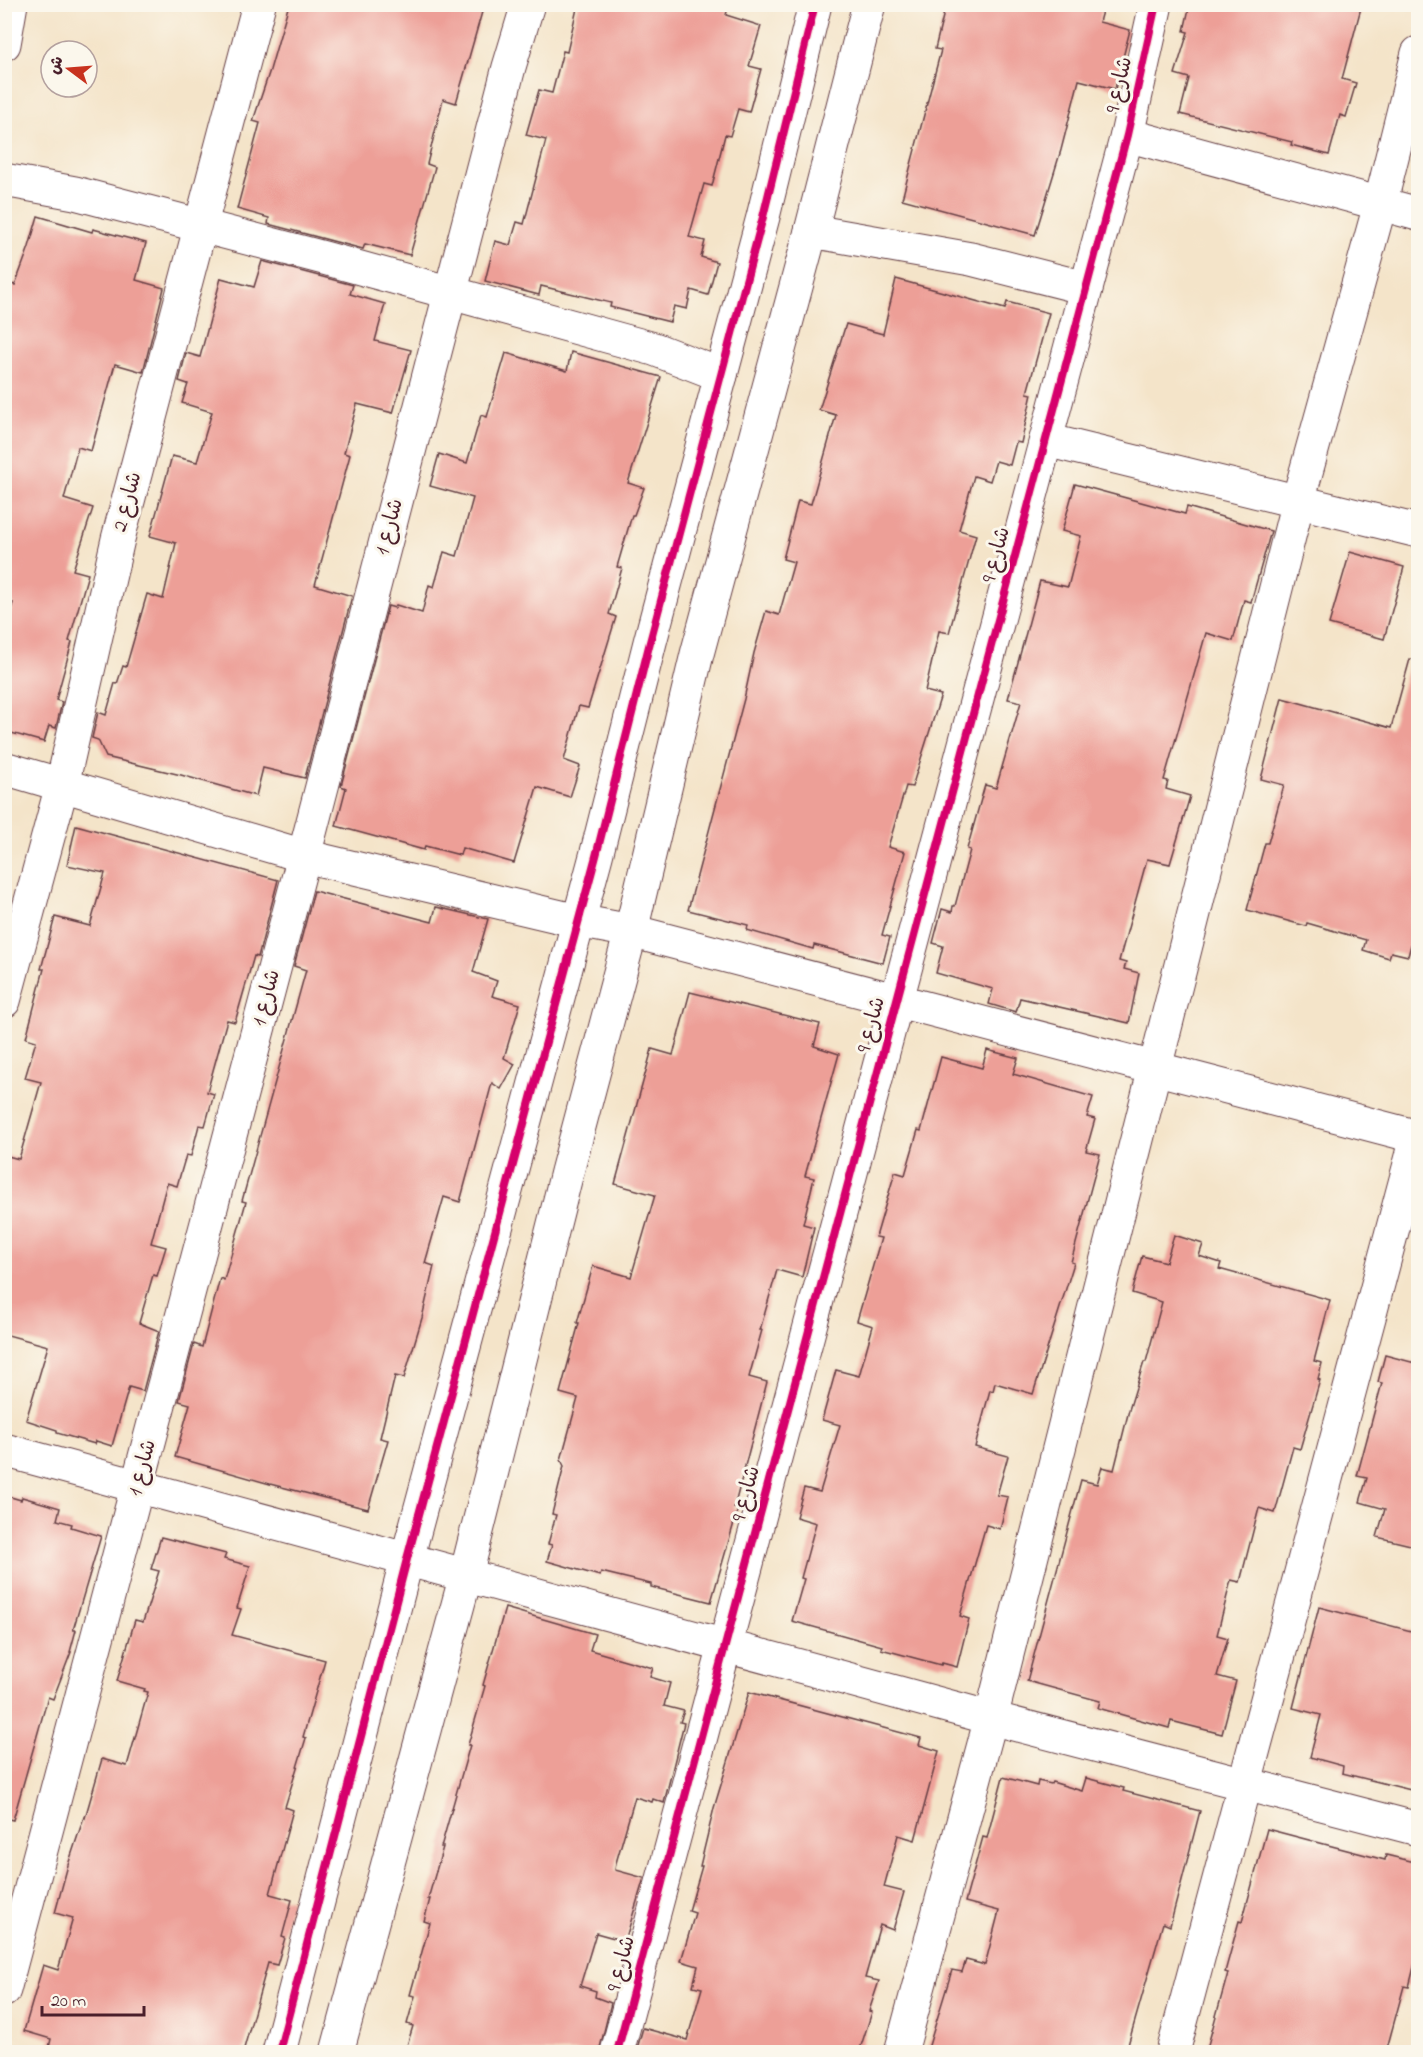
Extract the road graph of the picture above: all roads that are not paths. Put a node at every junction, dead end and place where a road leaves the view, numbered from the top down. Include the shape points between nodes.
1 (11, 4) edge
2 (259, 4) edge
3 (528, 4) edge
4 (815, 4) edge
5 (869, 4) edge
6 (1156, 4) edge
7 (4, 44) edge
8 (1419, 53) edge
9 (1127, 135) junction
10 (4, 180) edge
11 (1380, 205) junction
12 (1419, 214) edge
13 (201, 225) junction
14 (811, 231) junction
15 (1086, 288) junction
16 (451, 294) junction
17 (721, 375) junction
18 (1046, 440) junction
19 (1298, 501) junction
20 (1419, 531) edge
21 (4, 768) edge
22 (62, 784) junction
23 (304, 856) junction
24 (578, 921) junction
25 (631, 931) junction
26 (4, 1001) edge
27 (897, 1002) junction
28 (1154, 1068) junction
29 (1418, 1136) edge
30 (4, 1450) edge
31 (138, 1486) junction
32 (407, 1559) junction
33 (466, 1575) junction
34 (725, 1645) junction
35 (991, 1718) junction
36 (1244, 1783) junction
37 (1419, 1830) edge
38 (4, 1990) edge
39 (279, 2052) edge
40 (337, 2052) edge
41 (617, 2052) edge
42 (901, 2052) edge
43 (1173, 2052) edge

1 - 7 street
2 - 13 street, شارع 2
3 - 16 street, شارع 1
4 - 17 street
5 - 14 street
6 - 9 street, شارع 9
8 - 11 street
9 - 11 street
9 - 15 street, شارع 9
10 - 13 street via 75,193
11 - 12 street
11 - 19 street
13 - 16 street
13 - 22 street, شارع 2 via 118,539
14 - 15 street via 971,259
14 - 25 street via 697,654
15 - 18 street, شارع 9
16 - 17 street via 654,349
16 - 23 street, شارع 1
17 - 24 street
18 - 19 street
18 - 27 street, شارع 9
19 - 20 street
19 - 28 street
21 - 22 street
22 - 23 street
22 - 26 street, شارع 2
23 - 24 street
23 - 31 street, شارع 1
24 - 25 street
24 - 32 street
25 - 27 street
25 - 33 street
27 - 28 street
27 - 34 street, شارع 9
28 - 29 street
28 - 35 street
29 - 36 street
30 - 31 street
31 - 32 street
31 - 38 street, شارع 1
32 - 33 street
32 - 39 street
33 - 34 street
33 - 40 street
34 - 35 street
34 - 41 street, شارع 9
35 - 36 street
35 - 42 street
36 - 37 street
36 - 43 street

